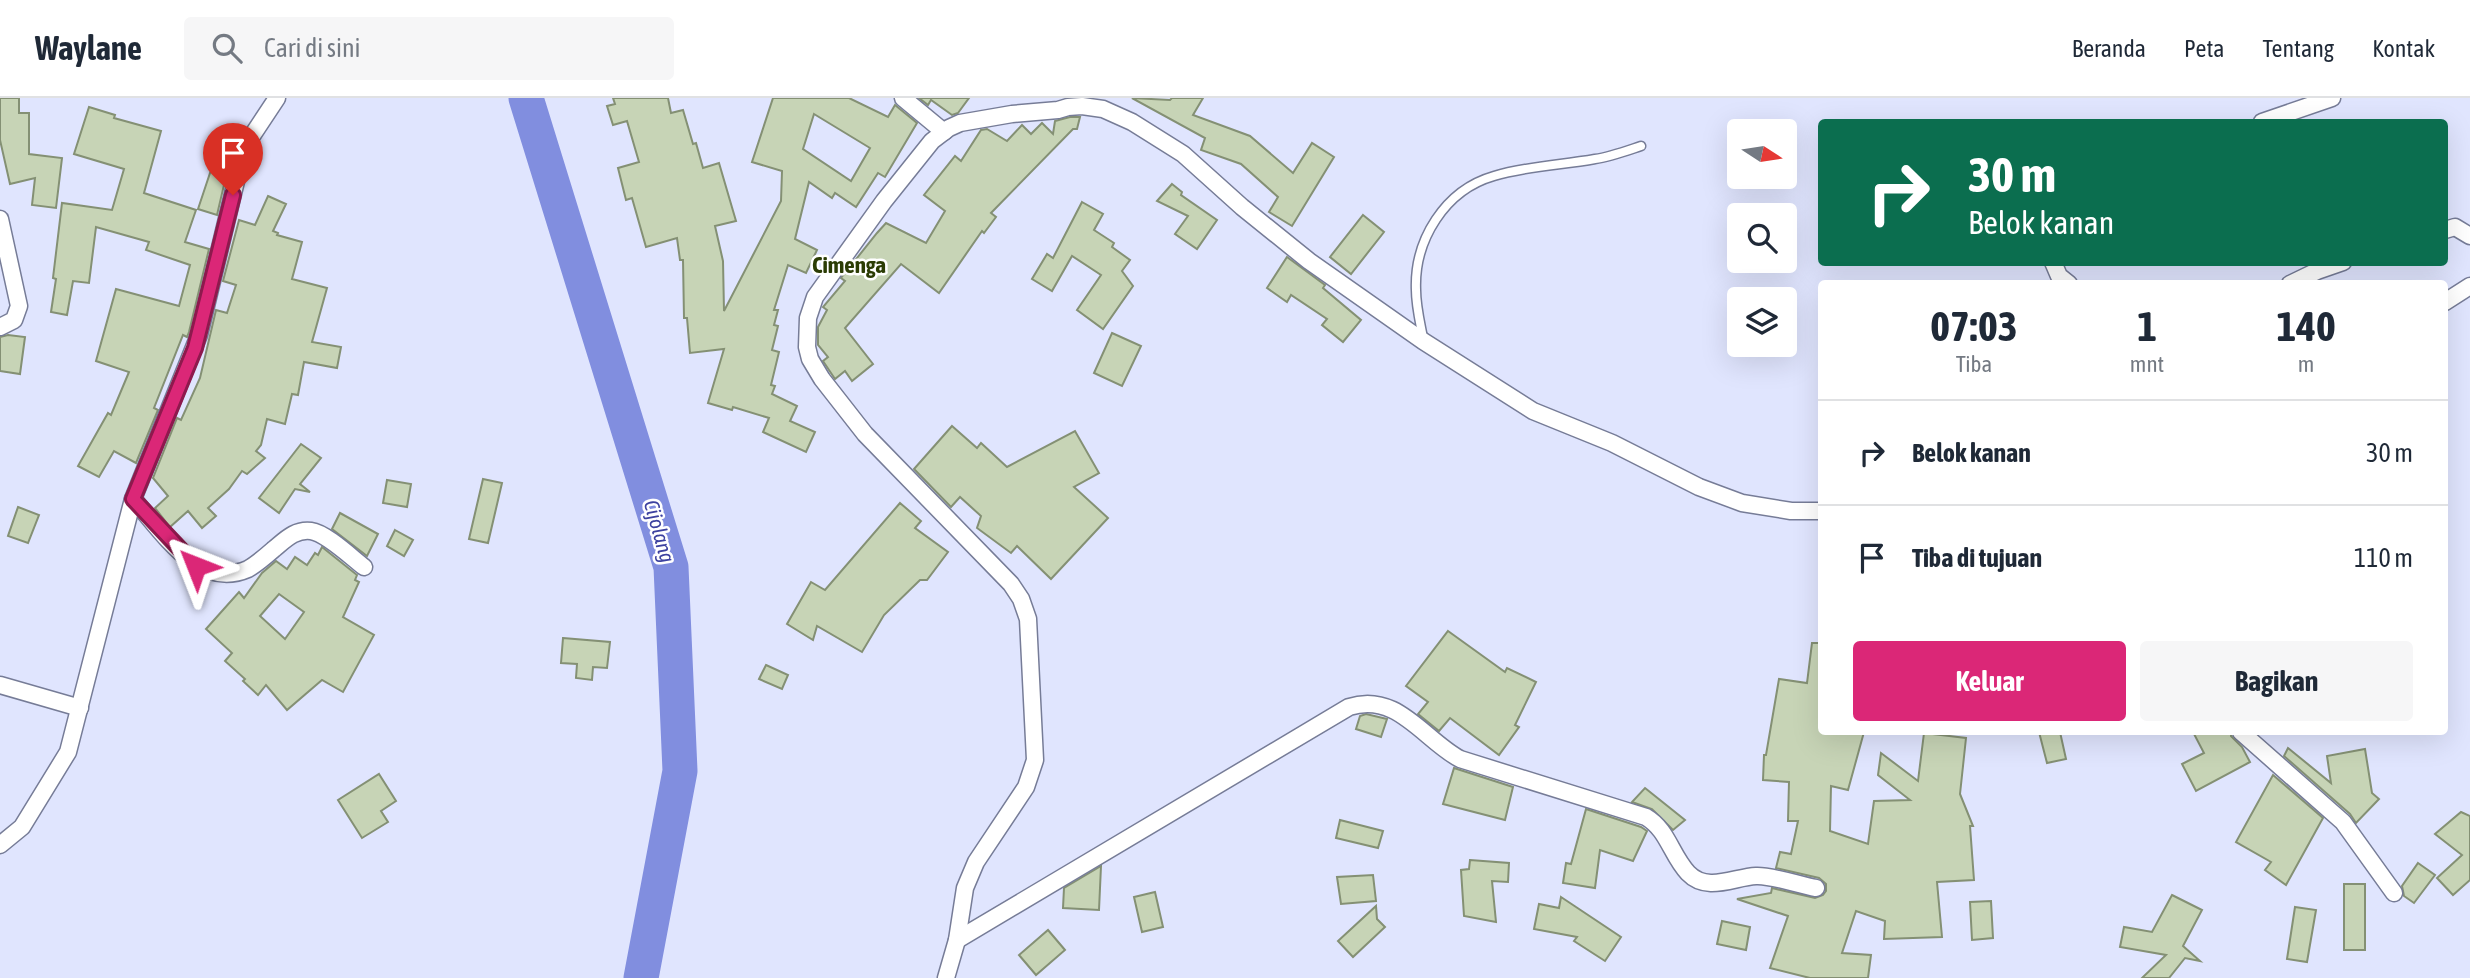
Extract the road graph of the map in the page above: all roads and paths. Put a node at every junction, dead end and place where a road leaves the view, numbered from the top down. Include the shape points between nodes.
1 (276, 98) edge
2 (903, 98) edge
3 (2332, 98) edge
4 (1106, 103) edge
5 (2271, 119) edge
6 (944, 132) junction
7 (1641, 146) dead end
8 (0, 219) edge
9 (2448, 229) edge
10 (2470, 236) edge
11 (2333, 266) edge
12 (2300, 280) edge
13 (2470, 286) edge
14 (2448, 300) edge
15 (0, 327) edge
16 (1423, 341) junction
17 (133, 499) junction
18 (1818, 511) edge
19 (364, 566) dead end
20 (0, 685) edge
21 (80, 708) junction
22 (2244, 735) edge
23 (0, 845) edge
24 (1816, 888) dead end
25 (2394, 892) dead end
26 (957, 940) junction
27 (946, 978) edge

1 - 17 street via 244,148 197,341
2 - 6 street
3 - 5 street
4 - 6 street via 960,123
4 - 16 street via 1183,154 1308,261
6 - 26 street via 884,201 816,297 808,318 807,347 815,368 865,433 1011,584 1028,619 1035,760 1026,786 976,862 965,888
7 - 16 lane via 1599,159 1492,176 1442,208 1423,244 1416,289
8 - 15 street via 19,306 14,320
9 - 10 street via 2455,227
11 - 12 street
13 - 14 street
16 - 18 street via 1533,411 1612,443 1699,487 1742,503
17 - 19 street via 188,560 206,571 219,574 247,569 294,533 308,531 322,535
17 - 21 street
20 - 21 street
21 - 23 street via 63,762 22,827
22 - 25 street via 2343,822
24 - 26 street via 1758,875 1712,884 1700,881 1689,874 1658,824 1646,817 1470,763 1448,752 1396,711 1357,704
26 - 27 street

